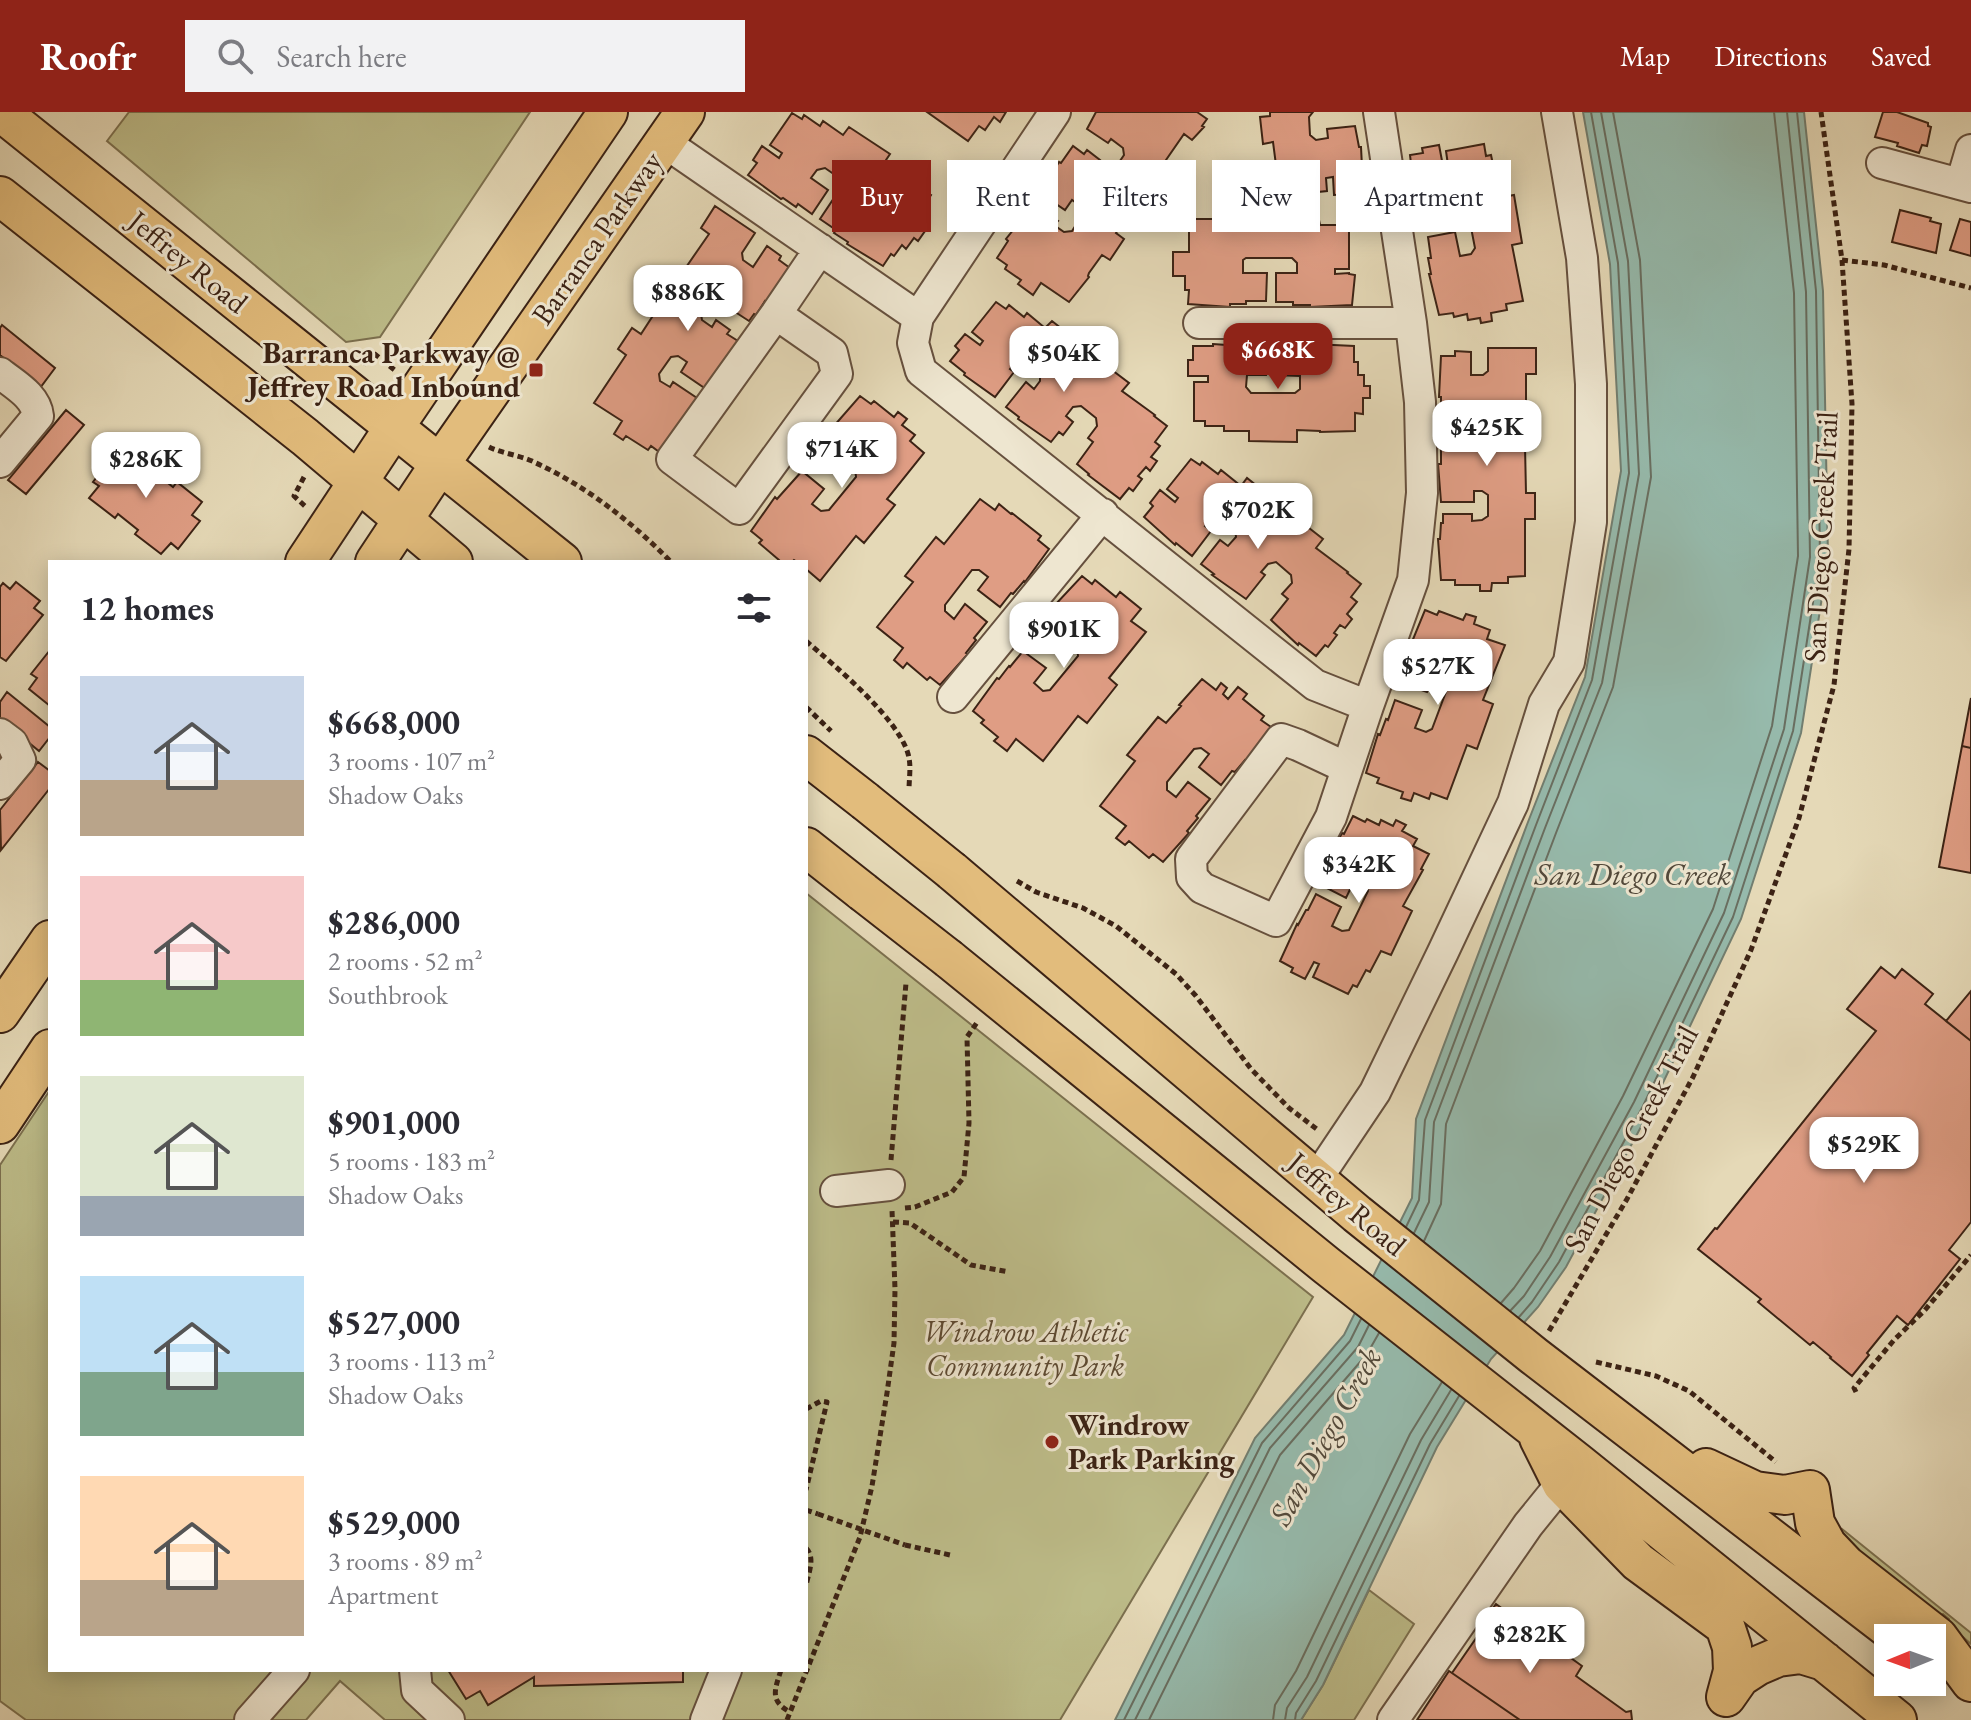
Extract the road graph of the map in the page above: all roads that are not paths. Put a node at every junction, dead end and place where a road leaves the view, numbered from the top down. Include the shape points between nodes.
1 (1, 112) edge
2 (608, 112) edge
3 (1055, 112) edge
4 (1379, 112) edge
5 (1557, 112) edge
6 (674, 127) edge
7 (1971, 150) edge
8 (1882, 163) dead end
9 (1966, 186) edge
10 (0, 196) edge
11 (820, 249) junction
12 (776, 314) junction
13 (918, 317) junction
14 (1199, 323) dead end
15 (1411, 323) junction
16 (0, 373) edge
17 (393, 429) junction
18 (0, 462) edge
19 (440, 464) junction
20 (358, 481) junction
21 (1103, 514) junction
22 (403, 520) junction
23 (306, 560) edge
24 (376, 560) edge
25 (451, 560) edge
26 (560, 560) edge
27 (953, 697) dead end
28 (1368, 706) junction
29 (0, 734) edge
30 (808, 757) edge
31 (1347, 768) junction
32 (0, 784) edge
33 (808, 849) edge
34 (48, 943) edge
35 (0, 1013) edge
36 (48, 1052) edge
37 (0, 1124) edge
38 (1326, 1166) junction
39 (836, 1191) dead end
40 (890, 1197) road end
41 (1646, 1442) junction
42 (1570, 1473) junction
43 (1883, 1624) edge
44 (1824, 1661) junction
45 (292, 1672) edge
46 (415, 1672) edge
47 (725, 1672) edge
48 (1946, 1673) edge
49 (1971, 1682) edge
50 (1971, 1692) edge
51 (250, 1720) edge
52 (449, 1720) edge
53 (706, 1720) edge
54 (1393, 1720) edge
55 (1897, 1720) edge

1 - 17 main road, Jeffrey Road
2 - 17 main road, Barranca Parkway
3 - 13 street
4 - 15 street
5 - 38 street via 1582,258 1591,384 1591,522 1569,662 1544,704 1513,803 1443,952 1375,1092
6 - 11 street
6 - 19 main road, Barranca Parkway
7 - 9 street
8 - 9 street
10 - 20 main road
11 - 12 street
11 - 13 street
12 - 12 street via 672,459 739,509 837,374 832,353
13 - 21 street via 913,343 921,371
14 - 15 street
15 - 28 street via 1422,493 1413,580
16 - 18 street via 32,398 38,416
17 - 19 main road, Jeffrey Road
17 - 20 main road, Barranca Parkway
19 - 22 main road, Barranca Parkway
19 - 26 main road, Jeffrey Road
20 - 22 main road
20 - 23 main road, Barranca Parkway
21 - 27 street
21 - 28 street via 1315,685
22 - 24 main road, Barranca Parkway
22 - 25 main road
28 - 31 street
29 - 32 street via 12,743 20,760
30 - 38 main road, Jeffrey Road, bridge
31 - 31 street via 1331,817 1276,921 1202,888 1192,877 1191,859 1281,739
33 - 42 main road, Jeffrey Road, bridge via 1533,1427
34 - 35 main road
36 - 37 main road
38 - 41 main road, Jeffrey Road via 1357,1214 1530,1337
39 - 40 street
41 - 43 main road, Jeffrey Road
41 - 49 main road via 1755,1491 1785,1495 1810,1490 1815,1523 1827,1545 1938,1637
42 - 44 main road, Jeffrey Road
42 - 44 main road via 1638,1562 1725,1626 1733,1671 1726,1697 1740,1677 1778,1657 1801,1654
42 - 54 street
44 - 55 main road, Jeffrey Road
45 - 51 street
46 - 52 street via 417,1690
47 - 53 street
48 - 50 main road

